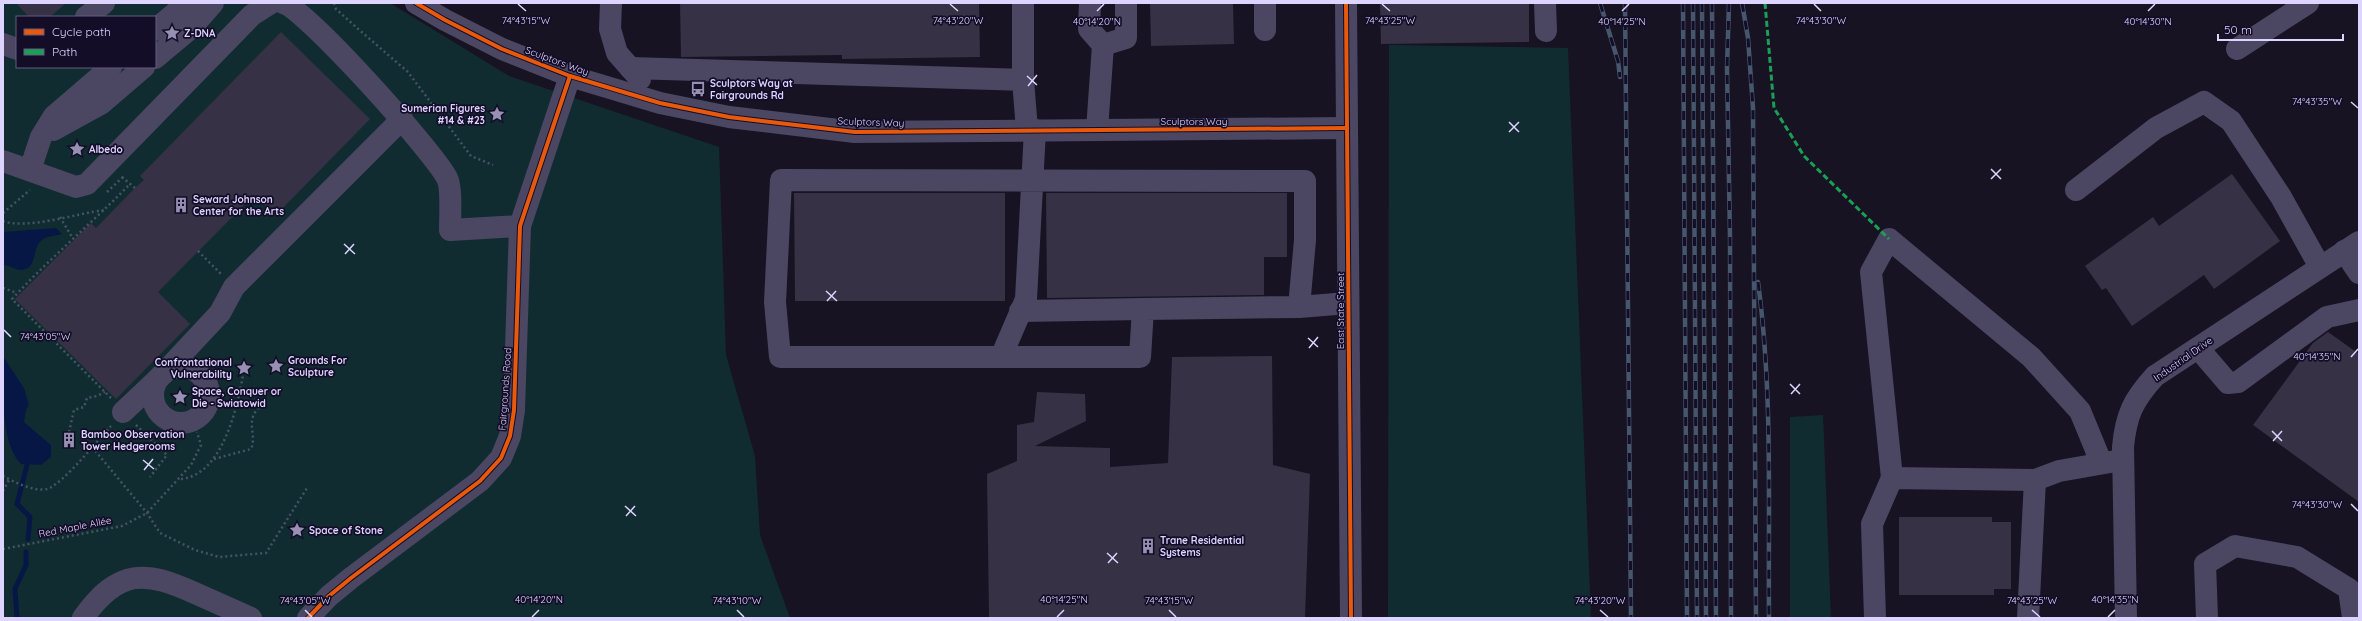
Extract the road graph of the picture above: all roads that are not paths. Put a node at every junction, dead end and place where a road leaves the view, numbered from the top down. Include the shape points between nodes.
1 (104, 3) edge
2 (187, 3) edge
3 (213, 3) edge
4 (271, 3) edge
5 (283, 3) edge
6 (611, 3) edge
7 (1023, 3) edge
8 (1090, 3) edge
9 (1126, 3) edge
10 (1265, 3) edge
11 (1346, 3) edge
12 (1545, 3) edge
13 (2308, 3) edge
14 (428, 6) edge
15 (87, 16) edge
16 (156, 29) edge
17 (1265, 30) dead end
18 (1546, 30) dead end
19 (3, 44) edge
20 (1103, 45) junction
21 (16, 48) edge
22 (2237, 49) dead end
23 (156, 57) edge
24 (110, 68) edge
25 (143, 68) edge
26 (630, 68) junction
27 (570, 76) junction
28 (1023, 80) junction
29 (660, 103) junction
30 (402, 119) junction
31 (1347, 128) junction
32 (1031, 130) junction
33 (1097, 130) junction
34 (41, 137) junction
35 (3, 161) edge
36 (32, 177) junction
37 (1032, 179) junction
38 (2076, 190) dead end
39 (520, 226) junction
40 (2352, 246) edge
41 (2320, 267) junction
42 (2359, 273) edge
43 (1348, 303) junction
44 (1299, 307) junction
45 (1143, 309) junction
46 (2359, 310) edge
47 (1020, 311) junction
48 (2198, 348) junction
49 (1001, 357) junction
50 (123, 412) road end
51 (2123, 460) junction
52 (2101, 462) junction
53 (1892, 478) junction
54 (2035, 480) junction
55 (83, 618) edge
56 (251, 618) edge
57 (308, 618) edge
58 (1351, 618) edge
59 (1876, 618) edge
60 (2028, 618) edge
61 (2126, 618) edge
62 (2207, 618) edge
63 (2353, 618) edge

1 - 15 street
2 - 16 street
3 - 23 street via 192,27
4 - 36 street via 252,15 87,184 76,187
5 - 30 street via 304,17
6 - 26 street via 610,29 617,53
7 - 28 street
8 - 20 street via 1089,29
9 - 20 street via 1126,38
10 - 17 street
11 - 31 street, East State Street
12 - 18 street
13 - 22 street
14 - 27 street, Sculptors Way via 502,49
19 - 21 street
20 - 33 street
24 - 34 street via 54,116
25 - 34 street via 102,102
26 - 28 street
26 - 29 street
27 - 29 street, Sculptors Way
27 - 39 street, Fairgrounds Road
28 - 32 street
29 - 32 street, Sculptors Way via 729,117 855,132
30 - 39 street via 448,179 450,230
30 - 50 street via 234,287 220,313 163,380
31 - 33 street, Sculptors Way
31 - 43 street, East State Street
32 - 33 street, Sculptors Way
32 - 37 street
34 - 36 street
35 - 36 street
37 - 44 street via 1304,181 1305,240
37 - 47 street via 1026,299
37 - 49 street via 781,180 775,302 780,357
38 - 41 street via 2156,128 2204,102 2231,121 2281,197
39 - 57 street, Fairgrounds Road via 514,410 510,436 501,458 480,481 351,578
40 - 41 street, Industrial Drive
40 - 42 street
41 - 48 street, Industrial Drive
43 - 44 street
43 - 58 street, East State Street
44 - 45 street
45 - 47 street
45 - 49 street via 1140,356
46 - 48 street via 2327,316 2238,382 2228,383
47 - 49 street
48 - 51 street, Industrial Drive via 2155,376 2139,393 2125,427
51 - 52 street
51 - 61 street, Industrial Drive
52 - 53 street via 2080,411 2030,357 1889,239 1870,272
52 - 54 street
53 - 54 street
53 - 59 street via 1872,524
54 - 60 street
55 - 56 street via 95,601 112,586 131,578 150,577 170,581
62 - 63 street via 2205,564 2235,546 2297,557 2349,588

